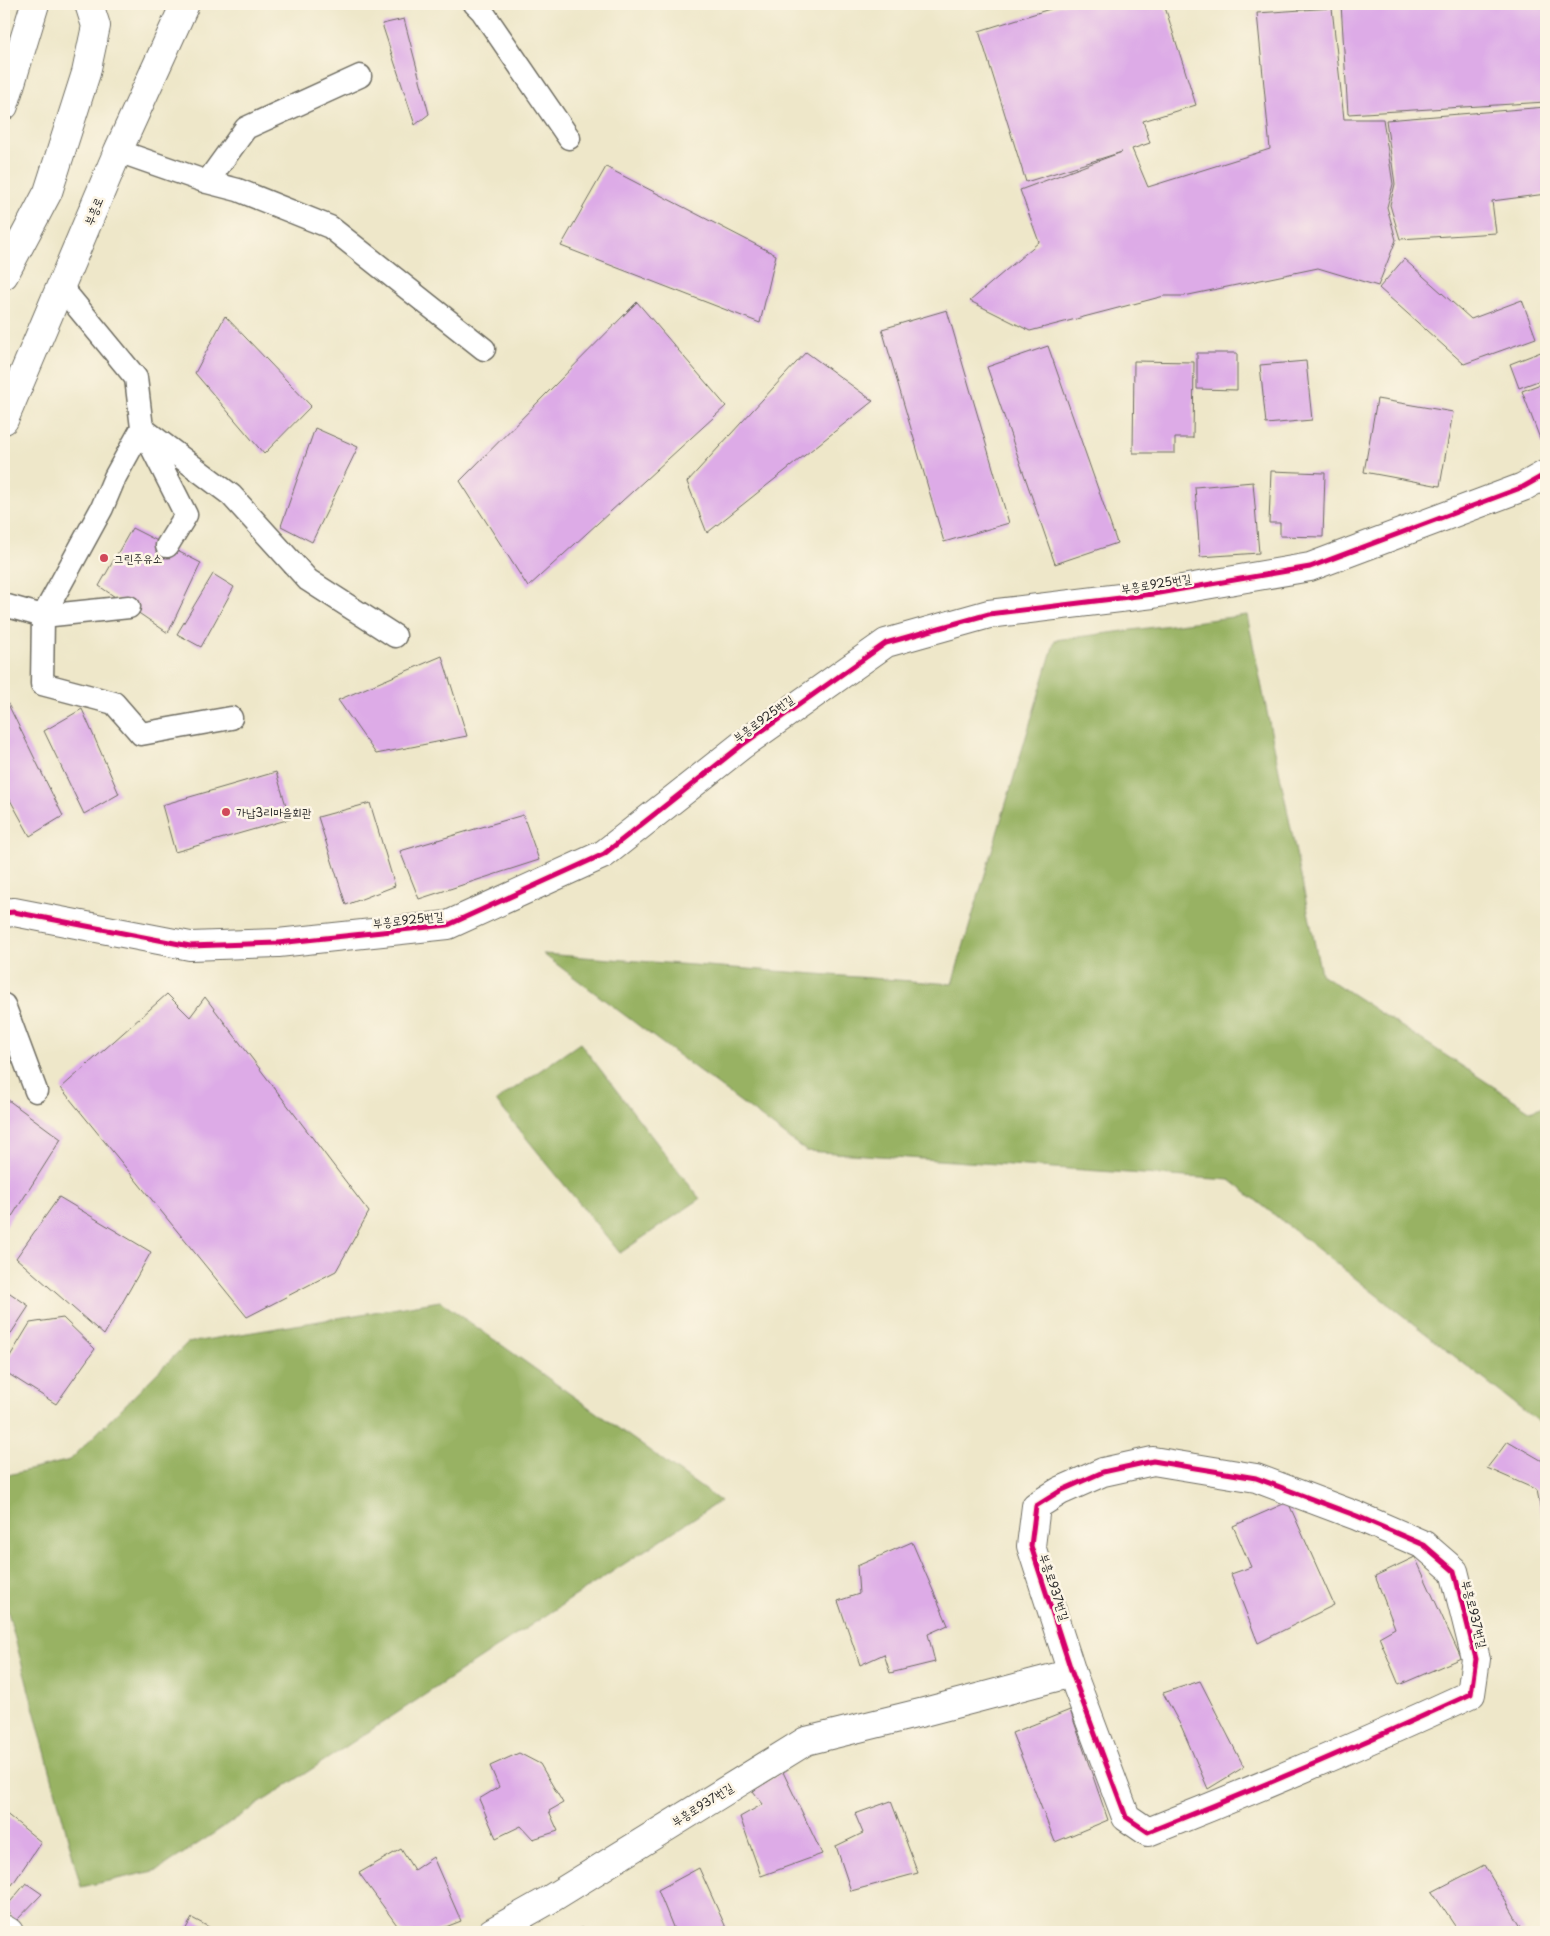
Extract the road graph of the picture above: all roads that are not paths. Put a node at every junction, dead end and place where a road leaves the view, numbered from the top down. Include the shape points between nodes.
1 (35, 4) edge
2 (89, 4) edge
3 (185, 4) edge
4 (475, 4) edge
5 (360, 76) dead end
6 (4, 106) edge
7 (568, 138) dead end
8 (118, 150) junction
9 (207, 182) junction
10 (4, 275) edge
11 (61, 287) junction
12 (484, 349) dead end
13 (4, 420) edge
14 (142, 428) junction
15 (1546, 474) edge
16 (167, 546) dead end
17 (4, 605) edge
18 (129, 607) dead end
19 (42, 616) junction
20 (396, 636) dead end
21 (231, 718) dead end
22 (4, 913) edge
23 (4, 1005) edge
24 (36, 1091) dead end
25 (1072, 1672) junction
26 (4, 1929) edge
27 (9, 1932) edge
28 (492, 1932) edge

1 - 6 street
2 - 10 street via 96,26 86,73 48,192
3 - 8 street, 부흥로
4 - 7 lane
5 - 9 lane via 246,128
8 - 9 lane
8 - 11 street, 부흥로
9 - 12 lane via 238,190 330,227
11 - 13 street, 부흥로
11 - 14 lane via 136,378
14 - 16 lane via 186,516
14 - 19 lane
14 - 20 lane via 231,495 308,580
15 - 22 street, 부흥로925번길 via 1523,487 1310,566 1153,594 989,614 886,643 742,745 604,854 448,925 278,943 190,946 14,912
17 - 19 lane
18 - 19 lane
19 - 21 lane via 42,684 114,703 141,734
23 - 24 lane
25 - 25 street, 부흥로937번길 via 1126,1817 1148,1832 1392,1731 1471,1694 1476,1660 1454,1571 1424,1545 1256,1478 1153,1461 1103,1472 1060,1491 1036,1506 1031,1546
25 - 28 street, 부흥로937번길 via 806,1741
26 - 27 street

